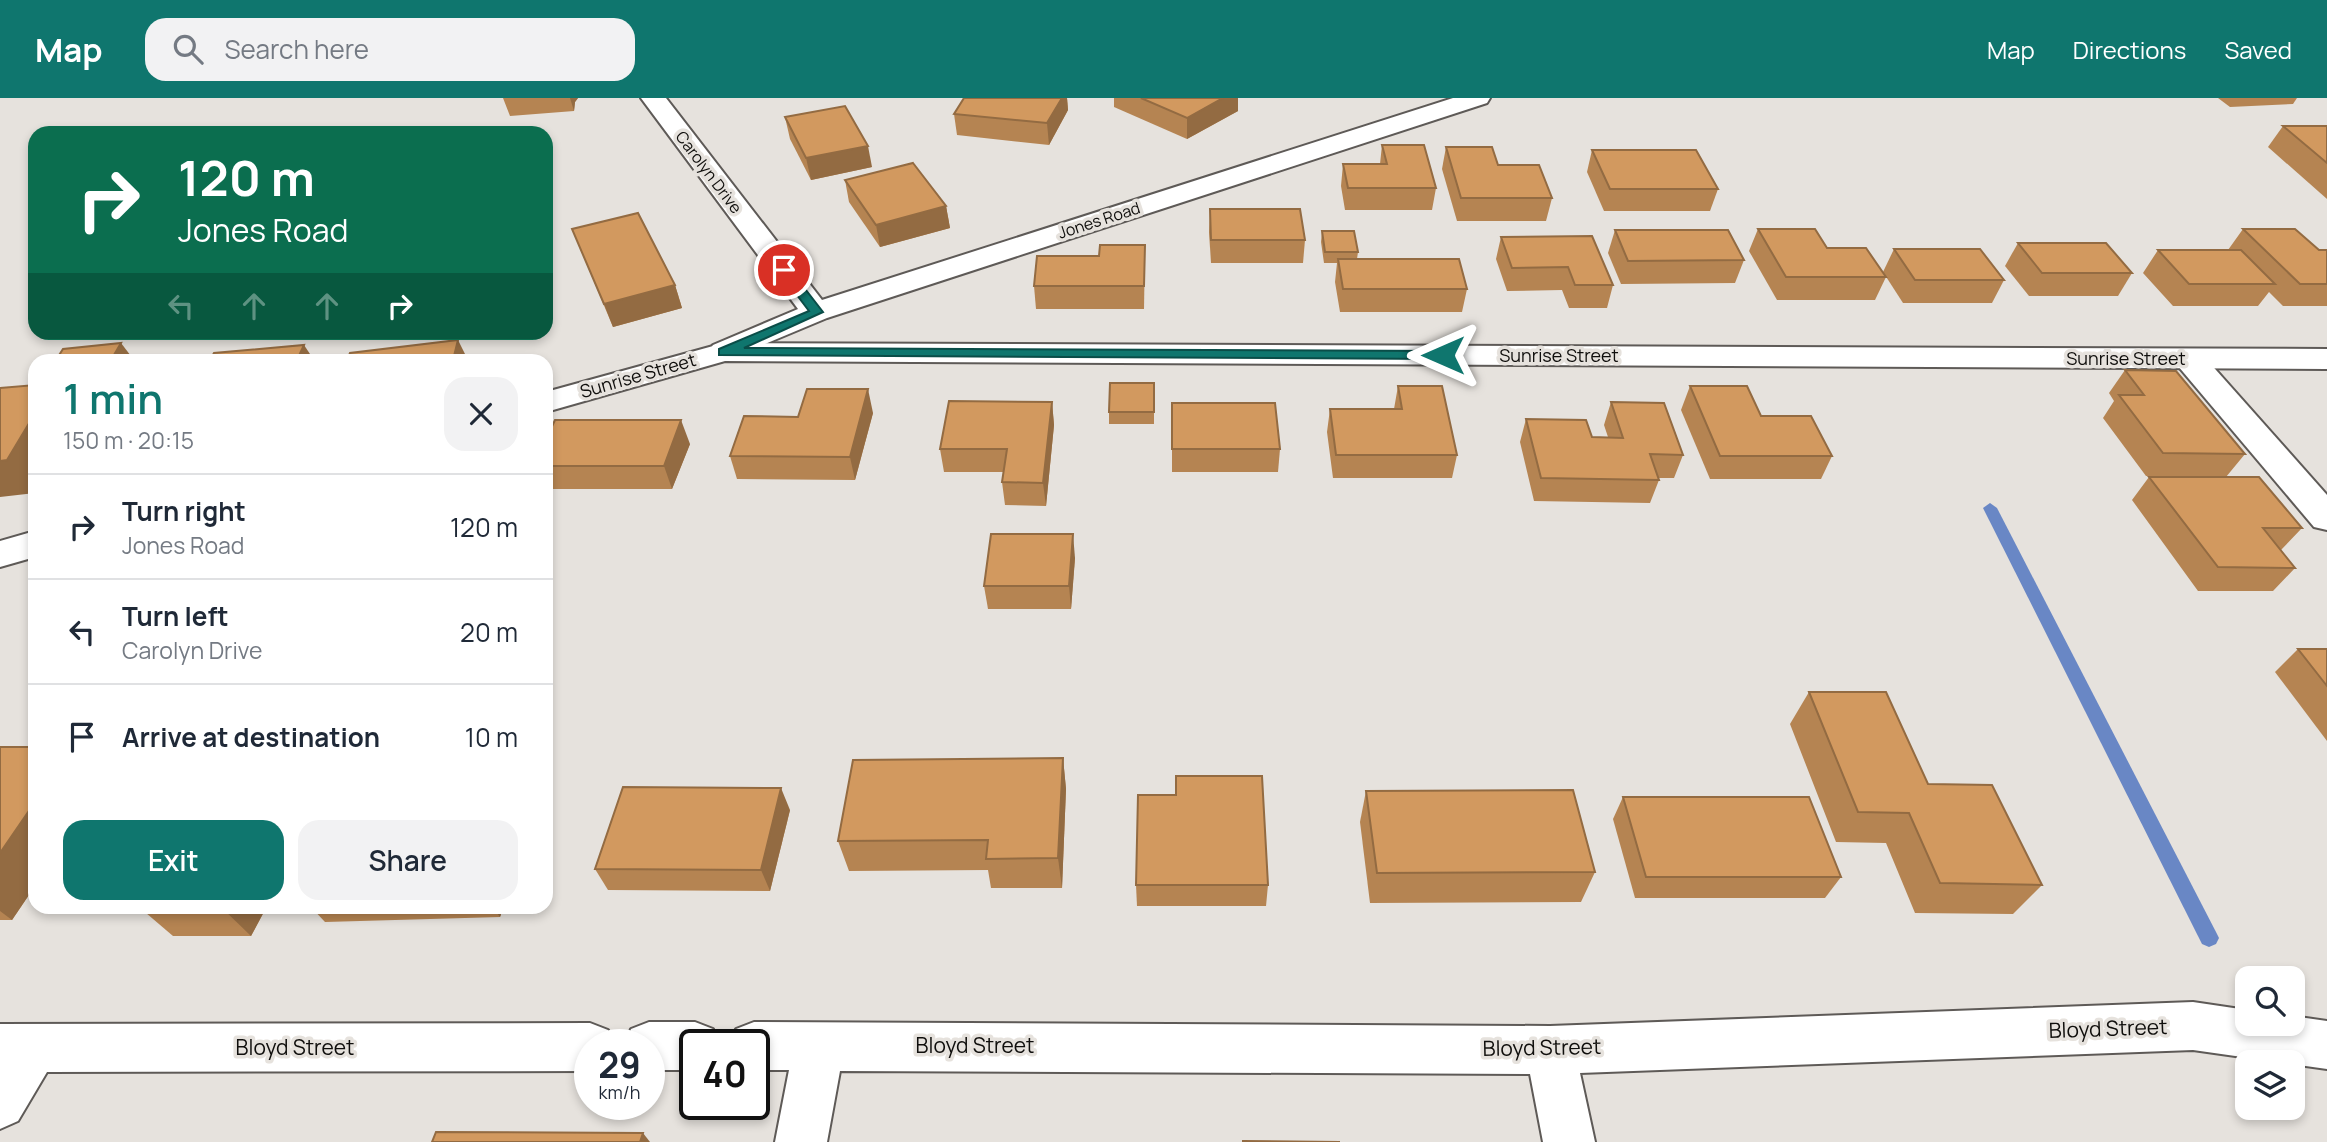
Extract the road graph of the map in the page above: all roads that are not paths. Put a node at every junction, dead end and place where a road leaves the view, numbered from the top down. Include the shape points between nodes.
1 (653, 98) edge
2 (1478, 98) edge
3 (817, 312) junction
4 (724, 352) junction
5 (2189, 359) junction
6 (2327, 359) edge
7 (553, 399) edge
8 (2327, 518) edge
9 (28, 546) edge
10 (0, 554) edge
11 (2327, 1045) edge
12 (574, 1046) edge
13 (770, 1046) edge
14 (819, 1046) junction
15 (17, 1049) edge
16 (1550, 1050) junction
17 (0, 1103) edge
18 (801, 1142) edge
19 (1569, 1142) edge

1 - 3 street, Carolyn Drive
2 - 3 street, Jones Road
3 - 4 street, Jones Road
4 - 5 street, Sunrise Street
4 - 7 street, Sunrise Street
5 - 6 street, Sunrise Street
5 - 8 street
9 - 10 street
11 - 16 street, Bloyd Street via 2193,1026
12 - 15 street, Bloyd Street
13 - 14 street, Bloyd Street
14 - 16 street, Bloyd Street
14 - 18 street
15 - 17 street
16 - 19 street

